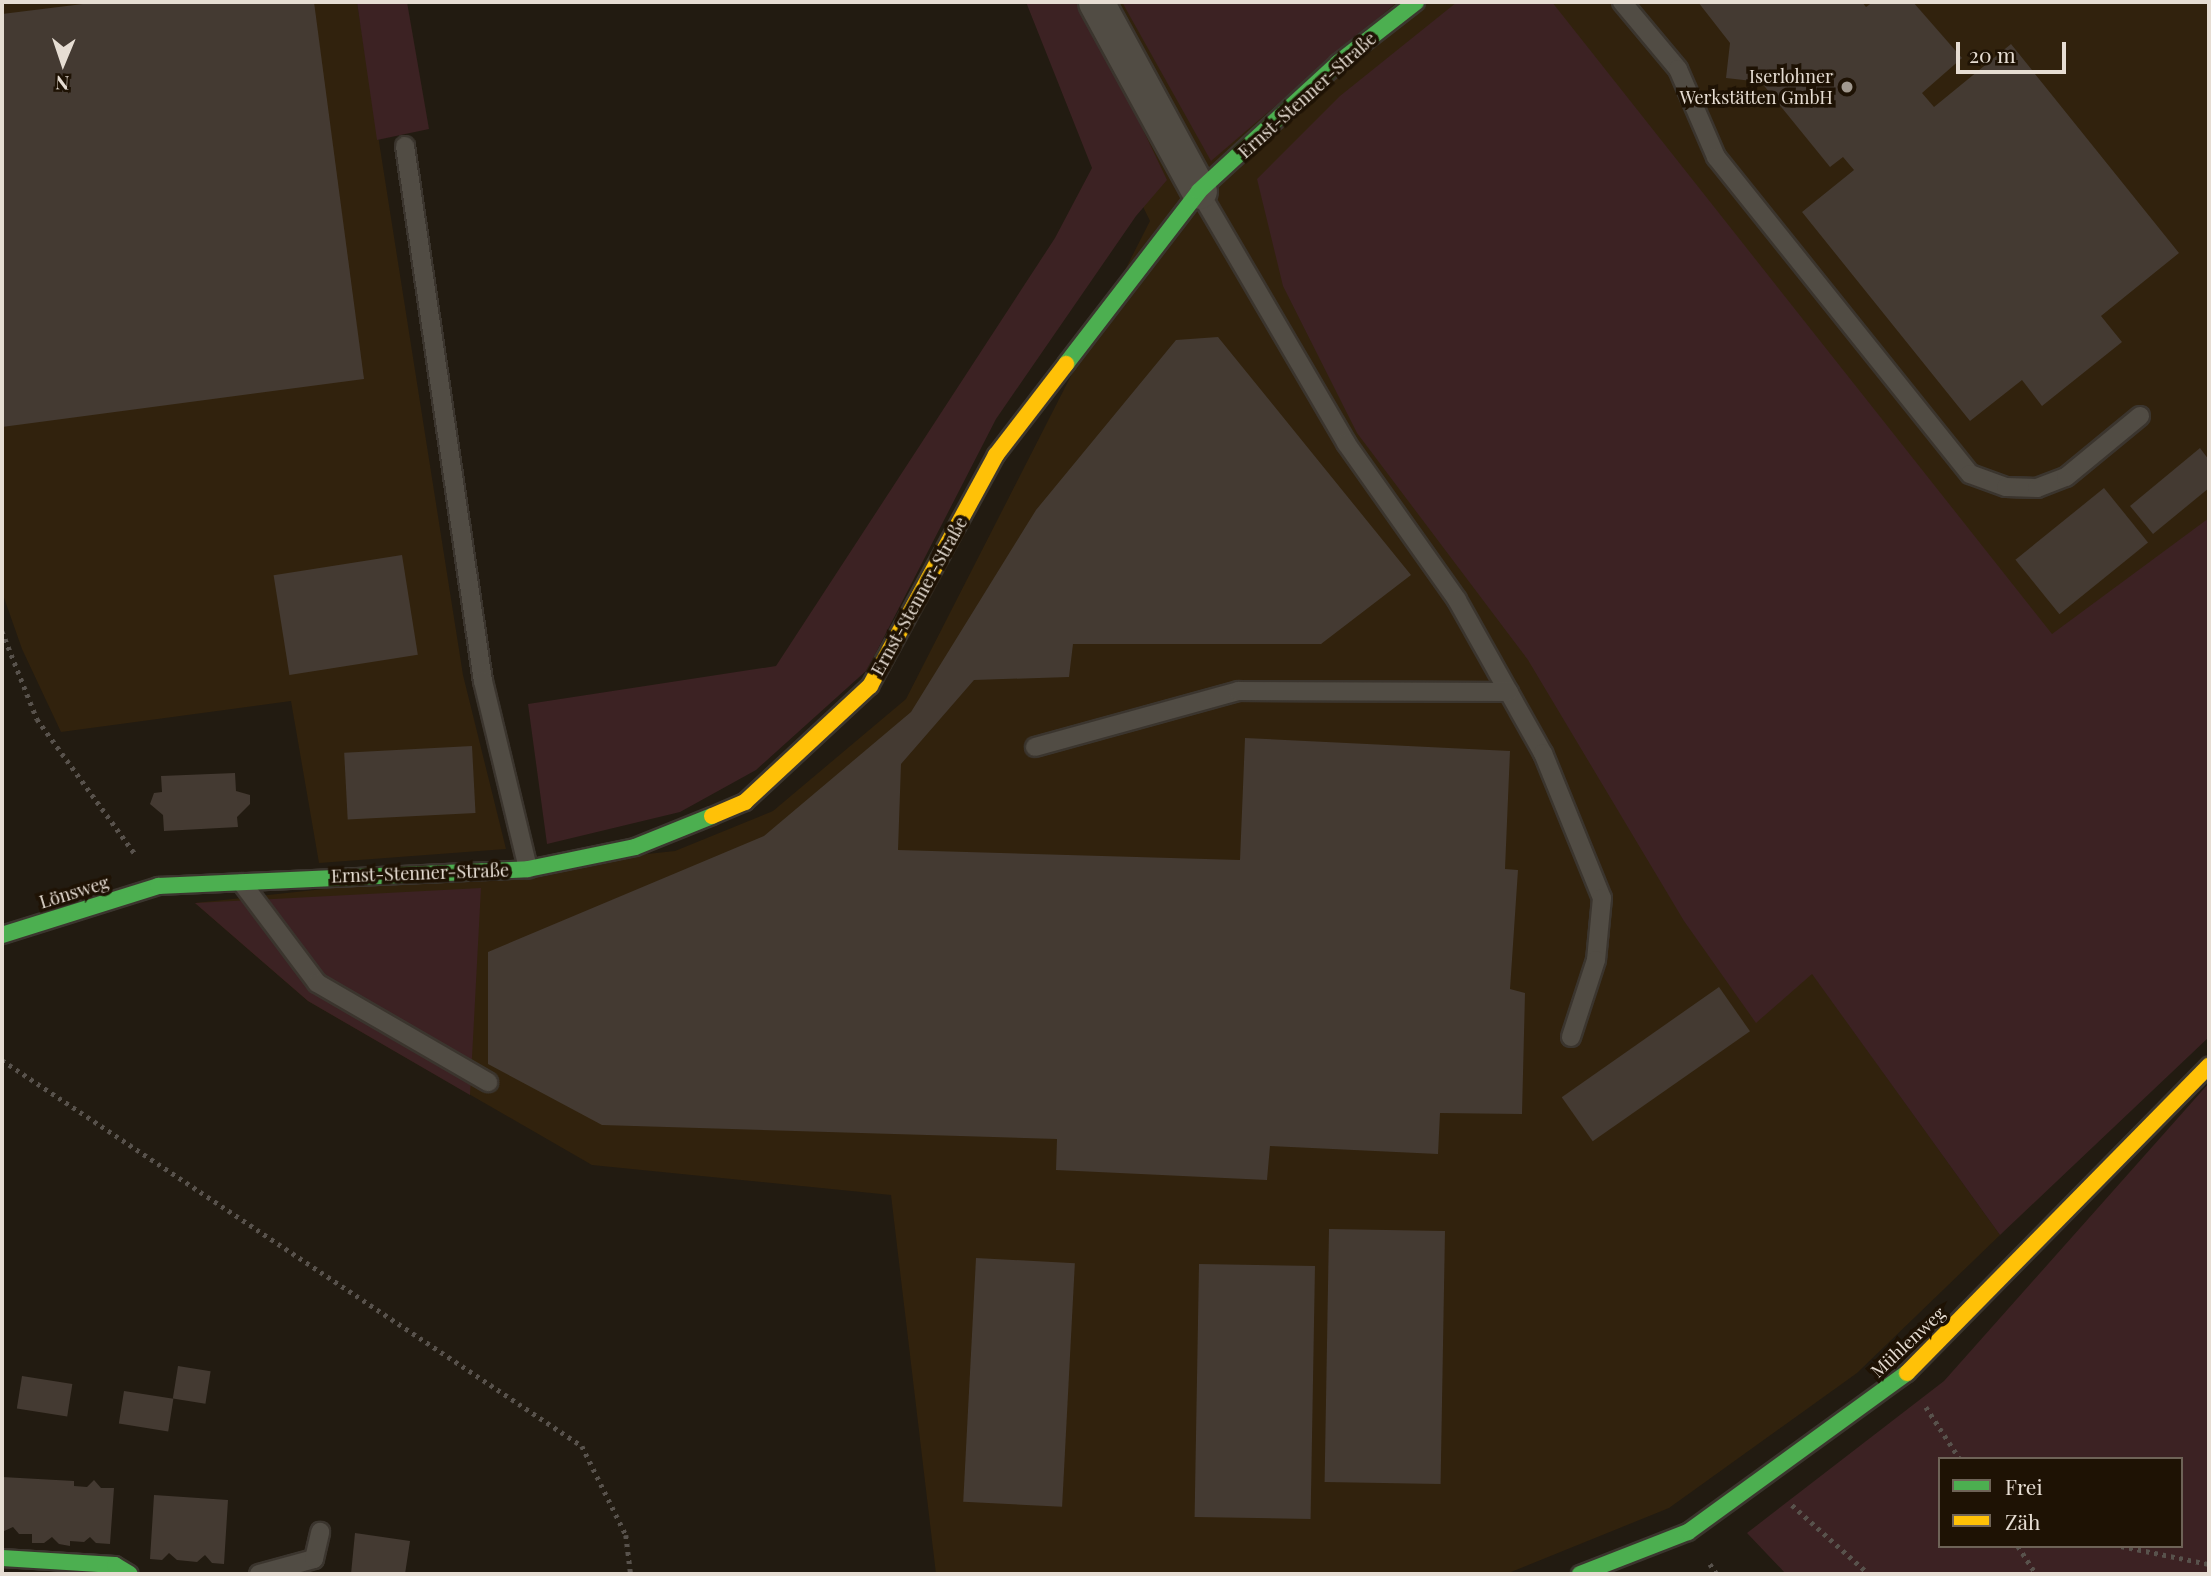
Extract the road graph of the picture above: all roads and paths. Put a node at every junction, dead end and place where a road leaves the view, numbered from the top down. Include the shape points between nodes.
1 (1096, 2) edge
2 (1416, 2) edge
3 (1622, 2) edge
4 (405, 146) dead end
5 (1199, 191) junction
6 (2140, 416) dead end
7 (2, 631) edge
8 (1509, 692) junction
9 (1035, 747) dead end
10 (528, 869) junction
11 (240, 880) junction
12 (158, 886) junction
13 (2, 935) edge
14 (1571, 1037) dead end
15 (2, 1060) edge
16 (2209, 1066) edge
17 (488, 1082) dead end
18 (1905, 1376) junction
19 (1959, 1457) edge
20 (1763, 1478) junction
21 (320, 1532) dead end
22 (2019, 1548) edge
23 (2131, 1548) edge
24 (2, 1558) edge
25 (2209, 1564) edge
26 (316, 1567) edge
27 (130, 1574) edge
28 (259, 1574) edge
29 (631, 1574) edge
30 (1580, 1574) edge
31 (1869, 1574) edge
32 (2036, 1574) edge

1 - 5 street
2 - 5 street, Ernst-Stenner-Straße via 1338,63
3 - 6 lane via 1678,69 1716,157 1970,474 2006,487 2037,488 2066,477
4 - 10 lane via 483,681
5 - 8 lane via 1346,443 1457,600
5 - 10 street, Ernst-Stenner-Straße via 996,454 870,686 745,802 635,847
7 - 12 path via 37,719
8 - 9 lane via 1238,691
8 - 14 lane via 1543,753 1602,898 1596,960
10 - 11 street, Ernst-Stenner-Straße
11 - 12 street, Ernst-Stenner-Straße
11 - 17 lane via 317,983
12 - 13 street, Lönsweg
15 - 29 path via 582,1446 626,1535
16 - 18 street, Mühlenweg
18 - 19 path
18 - 20 street, Mühlenweg
20 - 30 street, Mühlenweg via 1688,1532
20 - 31 path
21 - 26 lane
22 - 32 path
23 - 25 path
24 - 27 street via 115,1565
26 - 28 lane

